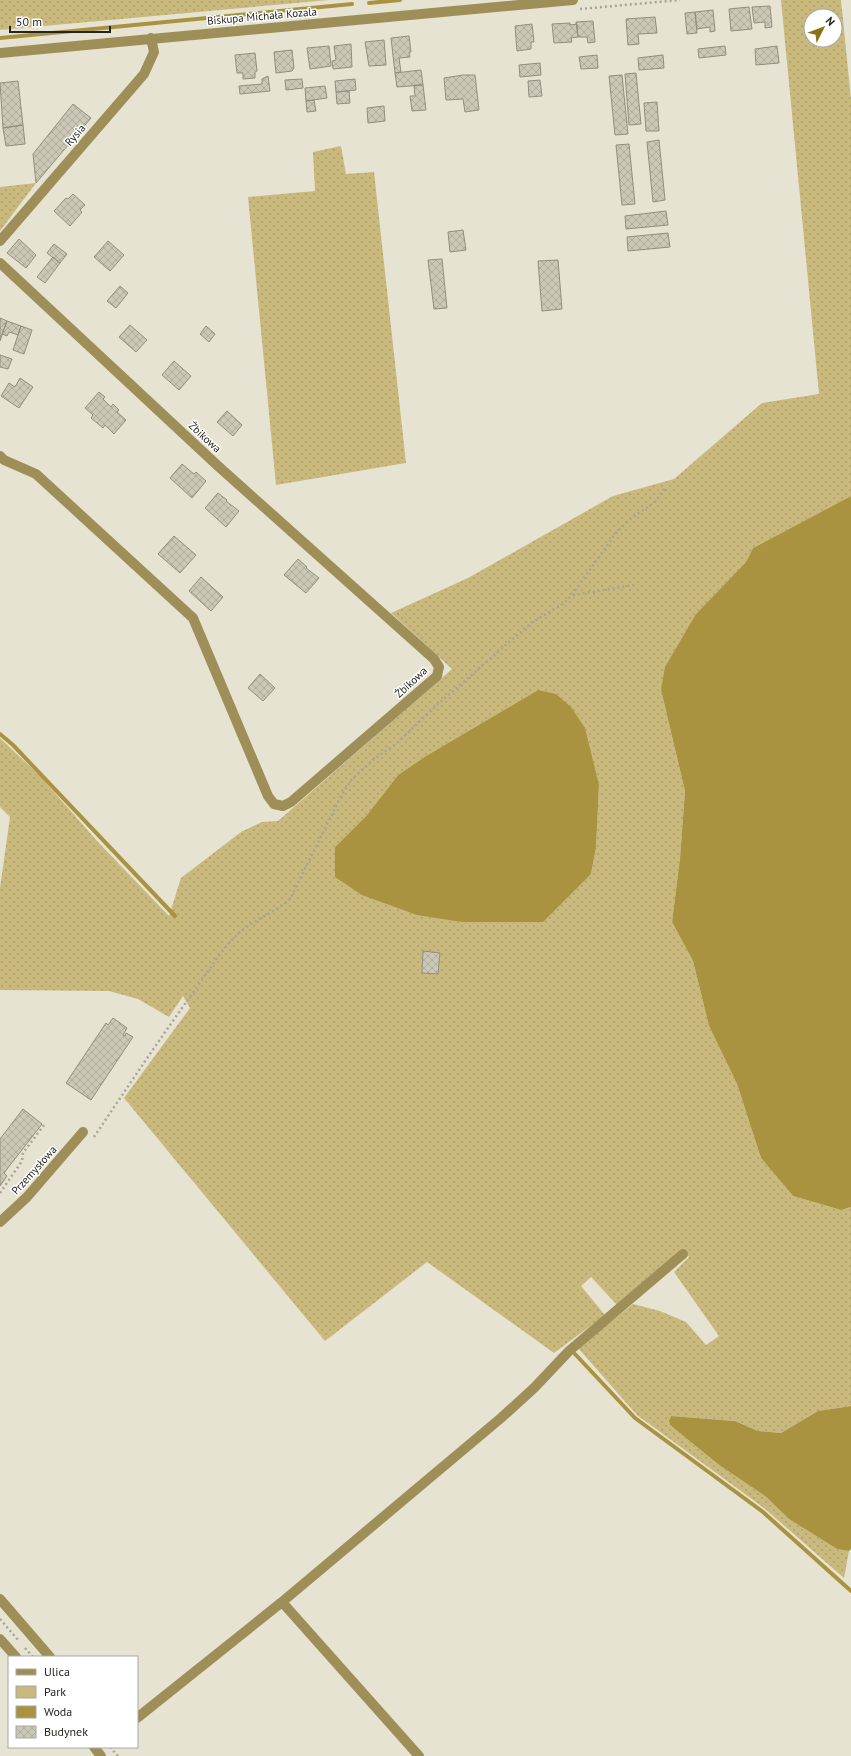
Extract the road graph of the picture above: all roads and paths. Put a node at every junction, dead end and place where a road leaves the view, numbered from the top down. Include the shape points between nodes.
1 (573, 0) edge
2 (151, 38) junction
3 (0, 53) edge
4 (0, 241) edge
5 (0, 263) edge
6 (0, 456) edge
7 (666, 487) dead end
8 (634, 585) dead end
9 (572, 595) junction
10 (44, 1125) dead end
11 (83, 1132) dead end
12 (92, 1140) dead end
13 (0, 1193) edge
14 (0, 1222) edge
15 (683, 1254) dead end
16 (0, 1599) edge
17 (282, 1602) junction
18 (0, 1639) edge
19 (15, 1656) edge
20 (49, 1656) edge
21 (138, 1717) edge
22 (95, 1748) edge
23 (111, 1748) edge
24 (102, 1756) edge
25 (118, 1756) edge
26 (419, 1756) edge

1 - 2 street, Biskupa Michała Kozala
2 - 3 street, Biskupa Michała Kozala
2 - 4 street, Rysia via 154,52 144,74
5 - 6 street, Żbikowa via 218,466 434,659 439,667 436,676 291,802 283,806 274,804 268,796 193,618 36,474
7 - 9 path via 654,502 616,533
8 - 9 path
9 - 12 path via 563,604 531,623 396,744 352,779 340,796 290,899 278,909 256,920 232,941 158,1040
10 - 13 path via 23,1153 22,1162
11 - 14 street, Przemysłowa via 27,1197
15 - 17 street via 569,1350 502,1418
16 - 20 street
17 - 21 street
17 - 26 street
18 - 19 street
22 - 24 street
23 - 25 path

